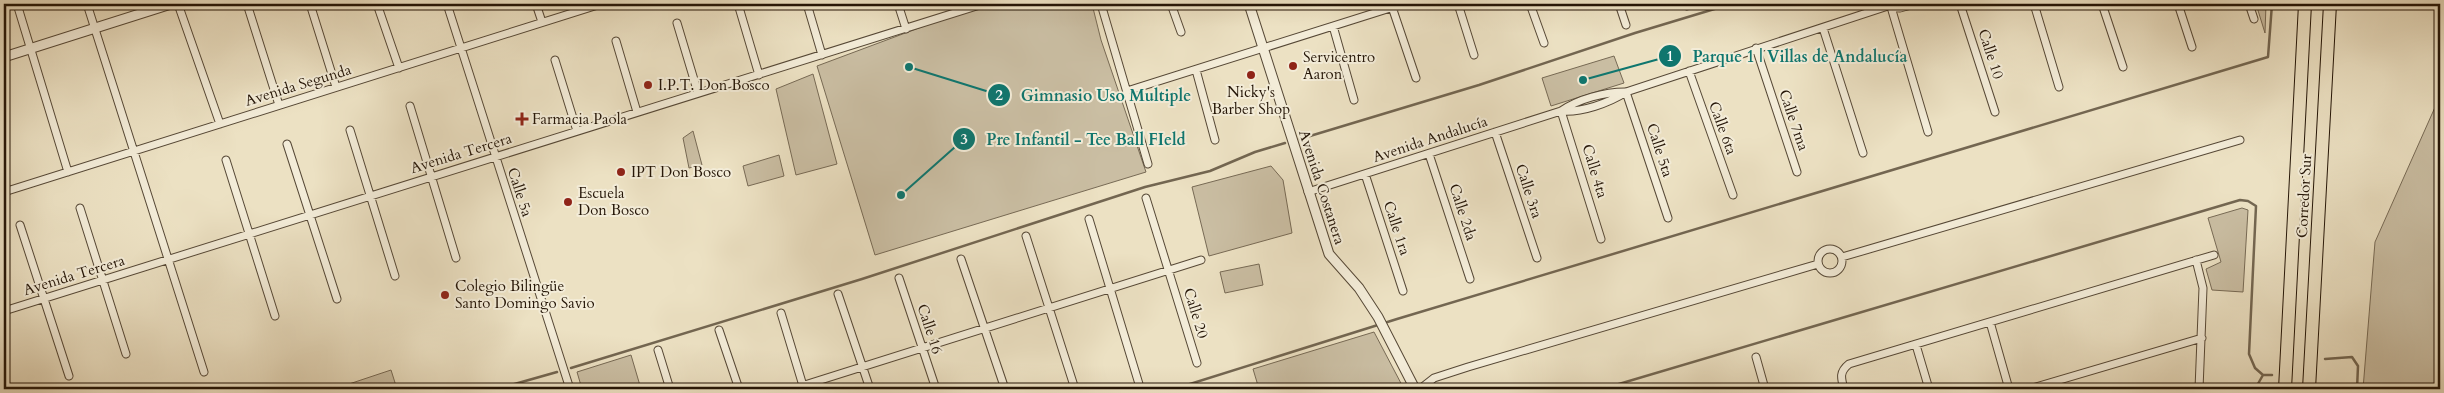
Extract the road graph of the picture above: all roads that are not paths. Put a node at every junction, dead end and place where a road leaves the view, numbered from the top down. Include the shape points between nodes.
1 (17, 4) edge
2 (88, 4) edge
3 (171, 4) edge
4 (178, 4) edge
5 (247, 4) edge
6 (310, 4) edge
7 (377, 4) edge
8 (447, 4) edge
9 (536, 4) edge
10 (601, 4) edge
11 (738, 4) edge
12 (807, 4) edge
13 (898, 4) edge
14 (983, 4) edge
15 (1101, 4) edge
16 (1171, 4) edge
17 (1249, 4) edge
18 (1403, 4) edge
19 (1458, 4) edge
20 (1530, 4) edge
21 (1619, 4) edge
22 (1915, 4) edge
23 (1960, 4) edge
24 (2034, 4) edge
25 (2102, 4) edge
26 (2178, 4) edge
27 (2249, 4) edge
28 (2305, 4) edge
29 (2330, 4) edge
30 (1893, 5) edge
31 (967, 6) edge
32 (1392, 7) junction
33 (2254, 20) dead end
34 (542, 22) junction
35 (677, 23) dead end
36 (1626, 25) dead end
37 (1333, 26) junction
38 (94, 28) junction
39 (1823, 28) junction
40 (906, 29) junction
41 (1181, 32) dead end
42 (616, 41) dead end
43 (1544, 43) dead end
44 (2192, 47) dead end
45 (30, 48) junction
46 (460, 48) junction
47 (1263, 48) junction
48 (1756, 48) junction
49 (822, 55) junction
50 (1474, 55) dead end
51 (4, 57) edge
52 (555, 60) dead end
53 (2123, 67) dead end
54 (399, 68) junction
55 (1196, 70) junction
56 (1689, 70) junction
57 (759, 75) junction
58 (1416, 78) dead end
59 (336, 87) junction
60 (2059, 87) dead end
61 (1127, 91) junction
62 (1626, 92) junction
63 (698, 93) junction
64 (1354, 100) dead end
65 (279, 105) junction
66 (410, 106) dead end
67 (1561, 111) junction
68 (637, 112) junction
69 (1995, 112) dead end
70 (220, 124) junction
71 (350, 130) dead end
72 (577, 131) junction
73 (1495, 132) junction
74 (1928, 132) dead end
75 (1215, 140) dead end
76 (2240, 140) dead end
77 (287, 144) dead end
78 (135, 151) junction
79 (1863, 153) dead end
80 (1429, 154) junction
81 (494, 157) junction
82 (226, 160) dead end
83 (1148, 164) dead end
84 (68, 172) junction
85 (1797, 172) dead end
86 (1364, 174) junction
87 (431, 177) junction
88 (4, 181) edge
89 (5, 192) edge
90 (1308, 192) junction
91 (1732, 195) dead end
92 (371, 196) junction
93 (1146, 198) dead end
94 (80, 208) dead end
95 (309, 215) junction
96 (1668, 218) dead end
97 (1088, 219) dead end
98 (20, 225) dead end
99 (248, 235) junction
100 (1026, 236) dead end
101 (1601, 239) dead end
102 (2214, 255) dead end
103 (1842, 257) junction
104 (456, 258) dead end
105 (1537, 258) dead end
106 (961, 259) dead end
107 (168, 260) junction
108 (1201, 260) dead end
109 (2196, 260) junction
110 (1818, 264) junction
111 (1169, 270) junction
112 (395, 276) dead end
113 (899, 278) dead end
114 (1470, 279) dead end
115 (103, 280) junction
116 (1110, 288) junction
117 (1403, 291) dead end
118 (838, 294) dead end
119 (337, 298) dead end
120 (44, 299) junction
121 (1049, 308) junction
122 (4, 312) edge
123 (781, 313) dead end
124 (274, 316) dead end
125 (1990, 322) junction
126 (985, 328) junction
127 (719, 330) dead end
128 (2202, 338) junction
129 (1916, 345) junction
130 (922, 348) junction
131 (658, 350) dead end
132 (126, 354) dead end
133 (1756, 357) dead end
134 (1197, 363) dead end
135 (862, 367) junction
136 (204, 372) dead end
137 (69, 376) dead end
138 (4, 381) edge
139 (1139, 384) dead end
140 (804, 387) edge
141 (7, 389) edge
142 (570, 389) edge
143 (670, 389) edge
144 (739, 389) edge
145 (792, 389) edge
146 (870, 389) edge
147 (936, 389) edge
148 (1005, 389) edge
149 (1076, 389) edge
150 (1415, 389) edge
151 (1420, 389) edge
152 (1765, 389) edge
153 (1844, 389) edge
154 (1929, 389) edge
155 (2010, 389) edge
156 (2029, 389) edge
157 (2199, 389) edge
158 (2285, 389) edge
159 (2309, 389) edge

1 - 45 street
2 - 38 street
3 - 38 street
4 - 70 street
5 - 65 street
6 - 59 street
7 - 54 street
8 - 46 street, Calle 5a
9 - 34 street
10 - 34 street, Avenida Segunda
11 - 57 street
12 - 49 street
13 - 40 street
14 - 31 street, Avenida Tercera
15 - 61 street
16 - 41 street
17 - 47 street, Avenida Costanera
18 - 32 street
19 - 50 street
20 - 43 street
21 - 36 street
22 - 30 street, Avenida Andalucía via 1900,8
23 - 69 street, Calle 10
24 - 60 street
25 - 53 street
26 - 44 street
27 - 33 street
28 - 158 highway, Corredor Sur
29 - 159 highway, Corredor Sur
30 - 39 street, Avenida Andalucía
30 - 74 street
31 - 40 street, Avenida Tercera
32 - 37 street
32 - 58 street
34 - 46 street, Avenida Segunda
35 - 63 street
37 - 47 street
37 - 64 street
38 - 45 street
38 - 78 street
39 - 48 street, Avenida Andalucía
39 - 79 street
40 - 49 street, Avenida Tercera
42 - 68 street
45 - 51 street
45 - 84 street
46 - 54 street, Avenida Segunda
46 - 81 street, Calle 5a
47 - 55 street
47 - 90 street, Avenida Costanera
48 - 56 street, Avenida Andalucía
48 - 85 street, Calle 7ma
49 - 57 street, Avenida Tercera
52 - 72 street
54 - 59 street, Avenida Segunda
55 - 61 street
55 - 75 street
56 - 62 street, Avenida Andalucía
56 - 91 street, Calle 6ta
57 - 63 street, Avenida Tercera
59 - 65 street, Avenida Segunda
61 - 83 street
62 - 67 street, Avenida Andalucía via 1613,92 1571,104
62 - 96 street, Calle 5ta
63 - 68 street, Avenida Tercera
65 - 70 street, Avenida Segunda
66 - 87 street
67 - 73 street, Avenida Andalucía
67 - 101 street, Calle 4ta
68 - 72 street, Avenida Tercera
70 - 78 street, Avenida Segunda
71 - 92 street
72 - 81 street, Avenida Tercera
73 - 80 street, Avenida Andalucía
73 - 105 street, Calle 3ra
76 - 103 street
77 - 95 street
78 - 84 street, Avenida Segunda
78 - 107 street
80 - 86 street, Avenida Andalucía
80 - 114 street, Calle 2da
81 - 87 street, Avenida Tercera
81 - 142 street, Calle 5a
82 - 99 street
84 - 89 street, Avenida Segunda
86 - 90 street, Avenida Andalucía
86 - 117 street, Calle 1ra
87 - 92 street, Avenida Tercera
87 - 104 street
88 - 89 street
90 - 150 street, Avenida Costanera via 1329,254 1359,288 1378,317
92 - 95 street, Avenida Tercera
92 - 112 street
93 - 111 street, Calle 20
94 - 115 street
95 - 99 street, Avenida Tercera
95 - 119 street
97 - 116 street
98 - 120 street
99 - 107 street, Avenida Tercera
99 - 124 street
100 - 121 street
102 - 109 street
103 - 110 street via 1834,250 1827,250 1821,253
103 - 110 street via 1840,269 1834,273 1826,273
106 - 126 street
107 - 115 street, Avenida Tercera
107 - 136 street
108 - 111 street
109 - 125 street
109 - 128 street via 2203,288
110 - 151 street via 1468,367 1434,378
111 - 116 street
111 - 134 street, Calle 20
113 - 130 street, Calle 16
115 - 120 street, Avenida Tercera
115 - 132 street
116 - 121 street
116 - 139 street
118 - 135 street
120 - 122 street, Avenida Tercera
120 - 137 street
121 - 126 street
121 - 149 street
123 - 140 street
125 - 129 street
125 - 155 street
126 - 130 street
126 - 148 street
127 - 144 street
128 - 156 street
128 - 157 street
129 - 153 street via 1849,364 1842,370
129 - 154 street
130 - 135 street
130 - 147 street, Calle 16
131 - 143 street
133 - 152 street
135 - 140 street
135 - 146 street
138 - 141 street
140 - 145 street

